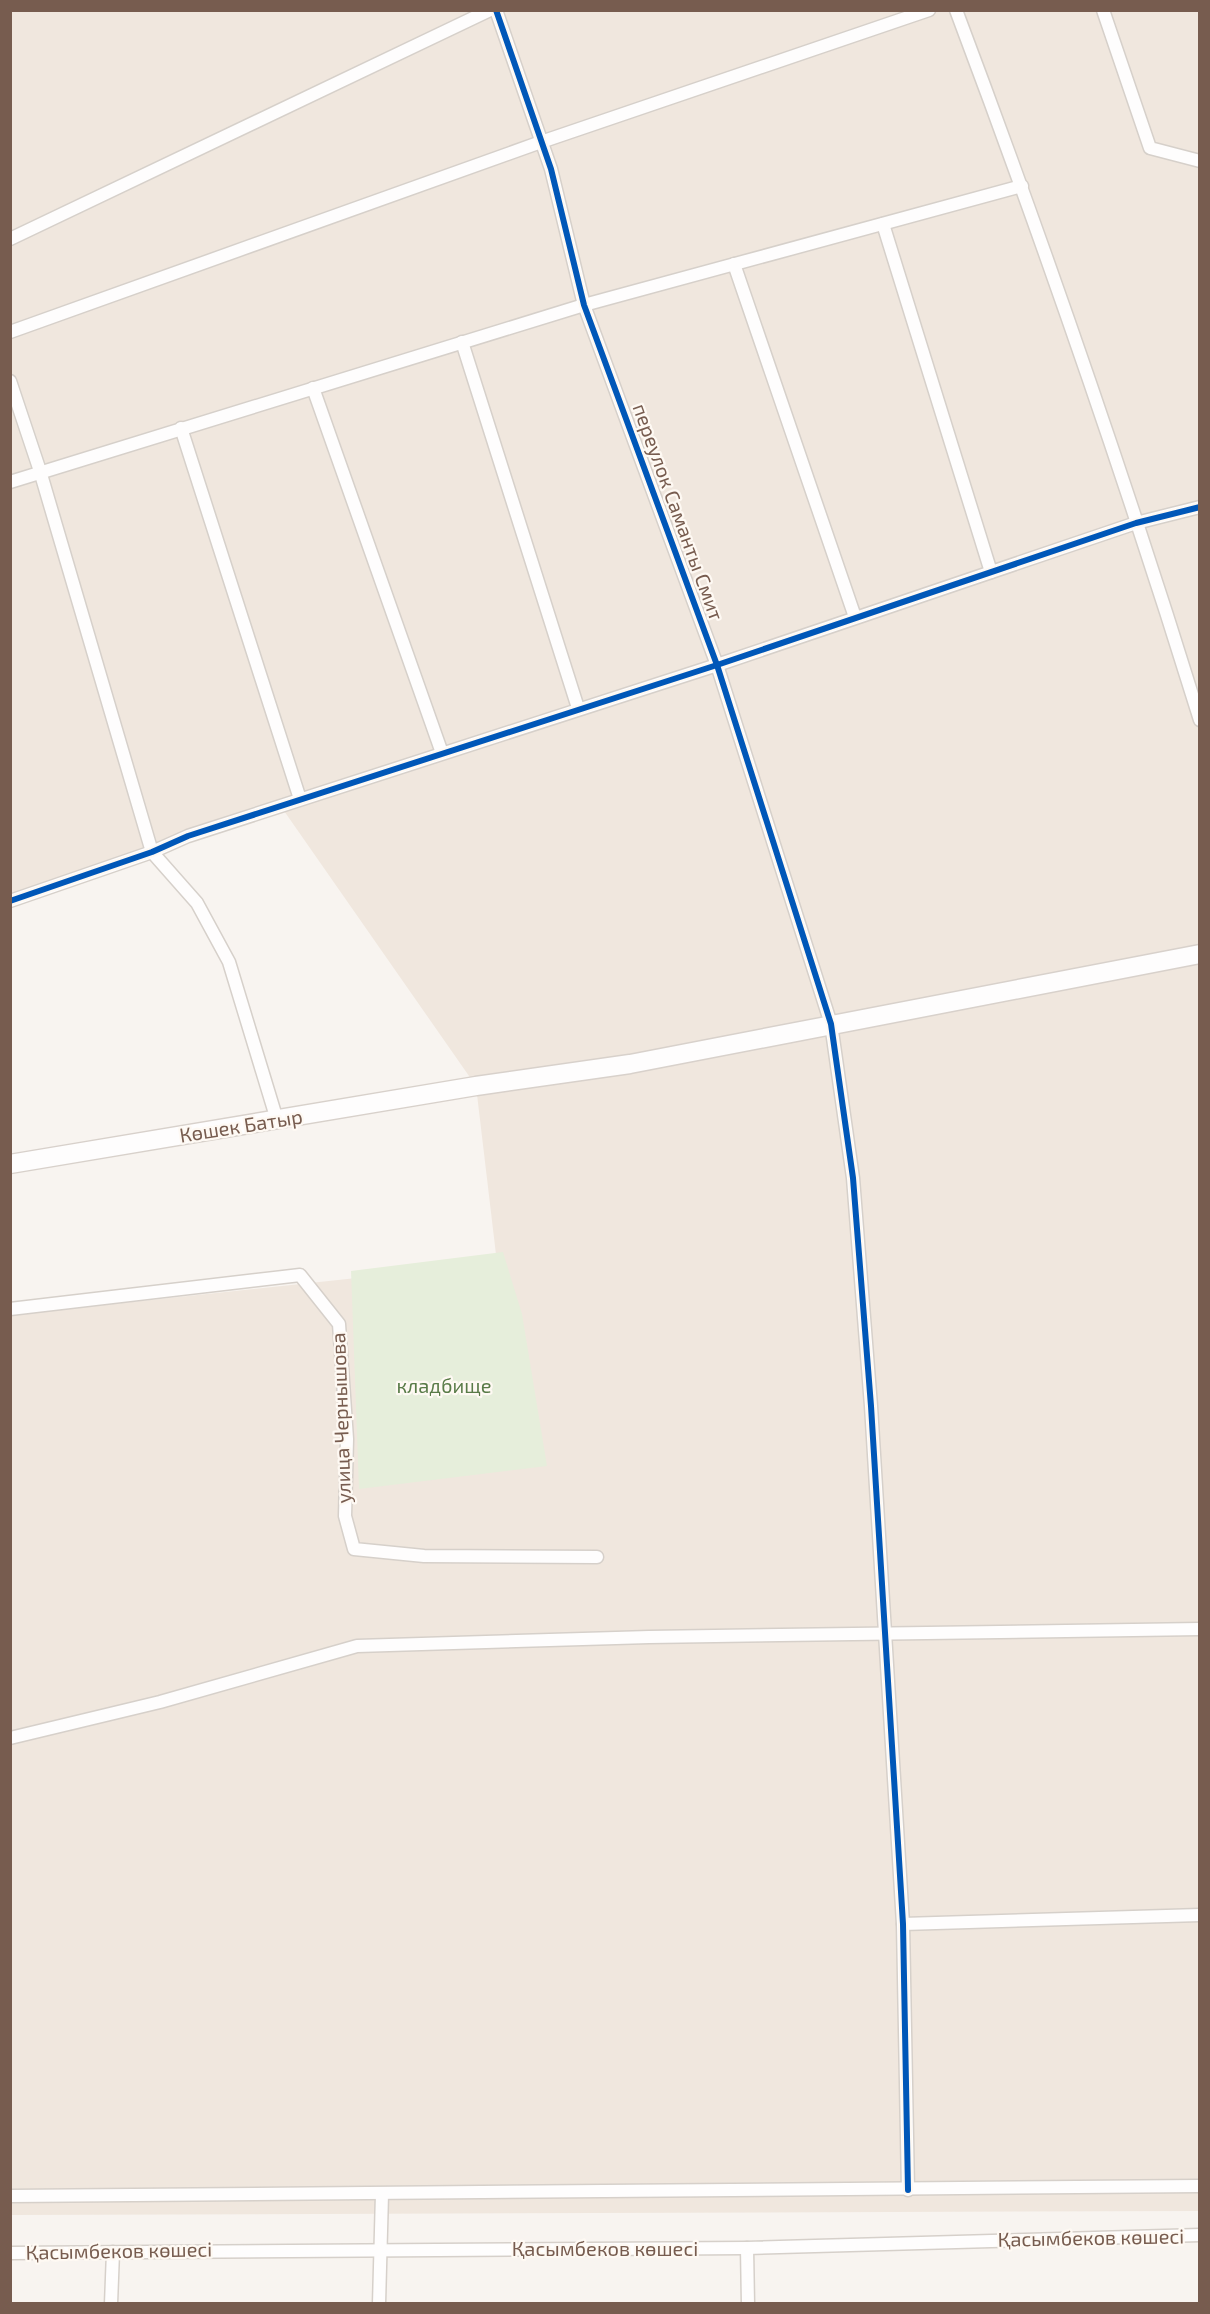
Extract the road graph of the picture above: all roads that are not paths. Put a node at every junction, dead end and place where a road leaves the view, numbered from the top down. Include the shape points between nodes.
1 (490, 10) edge
2 (496, 10) edge
3 (929, 10) edge
4 (956, 10) edge
5 (1103, 10) edge
6 (541, 142) junction
7 (1200, 161) edge
8 (1022, 186) junction
9 (883, 224) junction
10 (10, 239) edge
11 (734, 264) junction
12 (584, 305) junction
13 (10, 332) edge
14 (462, 342) junction
15 (10, 381) edge
16 (313, 388) junction
17 (181, 428) junction
18 (40, 471) junction
19 (10, 482) edge
20 (1200, 507) edge
21 (1136, 523) junction
22 (991, 572) junction
23 (855, 617) junction
24 (717, 665) junction
25 (578, 708) junction
26 (1200, 720) edge
27 (442, 753) junction
28 (300, 799) junction
29 (152, 852) junction
30 (10, 901) edge
31 (1200, 954) edge
32 (831, 1024) junction
33 (277, 1120) junction
34 (10, 1164) edge
35 (10, 1310) edge
36 (597, 1557) dead end
37 (1200, 1629) edge
38 (884, 1634) junction
39 (10, 1738) edge
40 (1200, 1916) edge
41 (903, 1924) junction
42 (1200, 2186) edge
43 (908, 2190) junction
44 (382, 2194) junction
45 (10, 2196) edge
46 (1200, 2235) edge
47 (747, 2248) junction
48 (380, 2249) junction
49 (113, 2252) junction
50 (10, 2253) edge
51 (111, 2304) edge
52 (379, 2304) edge
53 (748, 2304) edge

1 - 10 street
2 - 6 street, переулок Саманты Смит
3 - 6 street
4 - 8 street
5 - 7 street via 1150,148
6 - 12 street, переулок Саманты Смит
6 - 13 street
8 - 9 street
8 - 21 street
9 - 11 street
9 - 22 street
11 - 12 street
11 - 23 street
12 - 14 street
12 - 24 street, переулок Саманты Смит
14 - 16 street
14 - 25 street
15 - 18 street
16 - 17 street
16 - 27 street
17 - 18 street
17 - 28 street
18 - 19 street
18 - 29 street
20 - 21 street
21 - 22 street
21 - 26 street
22 - 23 street
23 - 24 street
24 - 25 street
24 - 32 street, переулок Саманты Смит
25 - 27 street
27 - 28 street
28 - 29 street
29 - 30 street
29 - 33 street via 197,903 229,962
31 - 32 street, Көшек Батыр
32 - 33 street, Көшек Батыр via 630,1064
32 - 38 street, переулок Саманты Смит via 861,1254
33 - 34 street, Көшек Батыр
35 - 36 street, улица Чернышова via 300,1275 339,1324 347,1439 345,1516 354,1549 424,1556
37 - 38 street
38 - 39 street via 357,1646 160,1702
38 - 41 street, переулок Саманты Смит
40 - 41 street
41 - 43 street, переулок Саманты Смит
42 - 43 street
43 - 44 street
44 - 45 street
44 - 48 street
46 - 47 street, Қасымбеков көшесі
47 - 48 street, Қасымбеков көшесі
47 - 53 street
48 - 49 street, Қасымбеков көшесі
48 - 52 street
49 - 50 street, Қасымбеков көшесі
49 - 51 street

